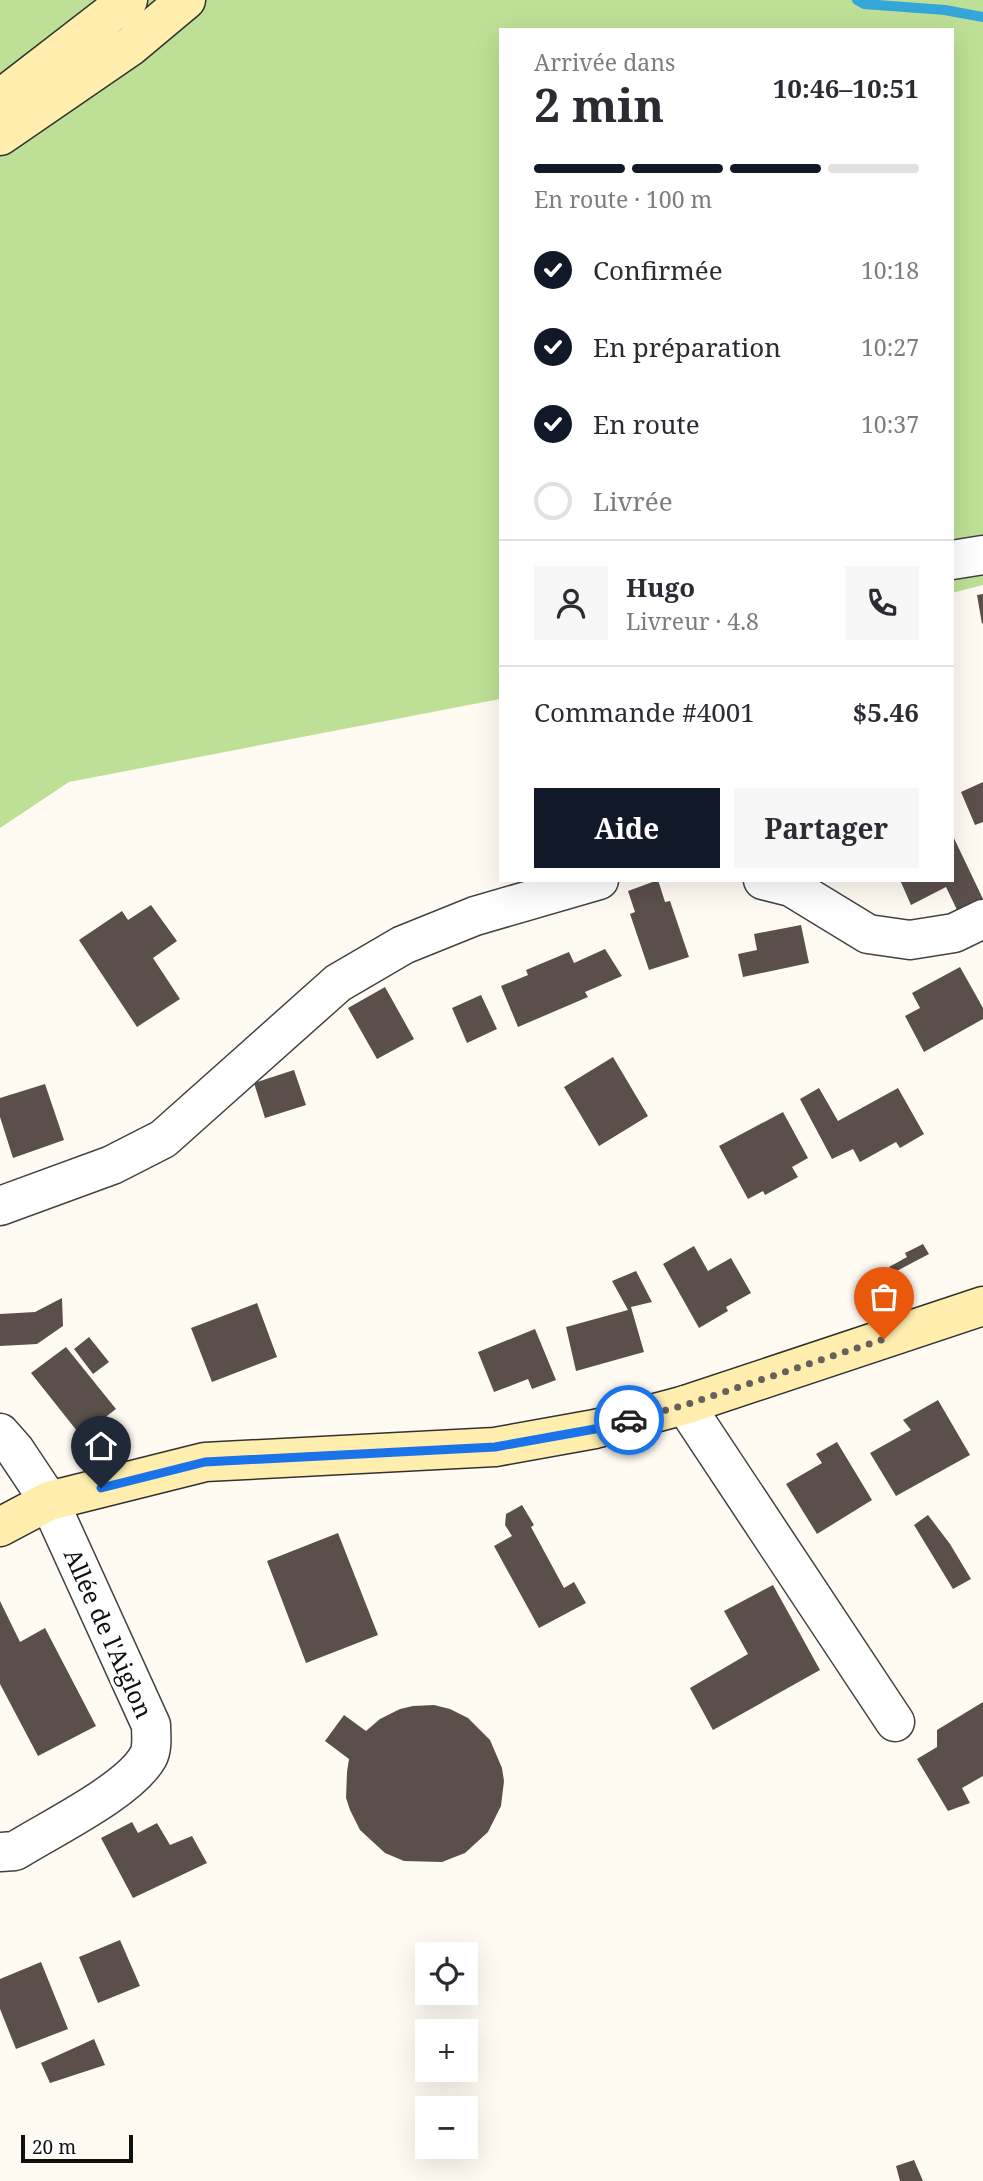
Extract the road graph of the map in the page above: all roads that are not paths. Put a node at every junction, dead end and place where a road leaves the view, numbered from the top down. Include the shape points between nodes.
1 (128, 0) edge
2 (186, 0) edge
3 (0, 99) edge
4 (0, 136) edge
5 (983, 555) edge
6 (954, 560) edge
7 (592, 882) edge
8 (771, 882) edge
9 (983, 919) edge
10 (0, 1206) edge
11 (983, 1307) edge
12 (685, 1405) junction
13 (0, 1433) edge
14 (49, 1501) junction
15 (0, 1527) edge
16 (895, 1722) dead end
17 (0, 1852) edge

1 - 3 main road
2 - 4 main road via 131,46
5 - 6 street
7 - 10 street via 475,916 402,946 338,983 163,1139 112,1166
8 - 9 street via 791,887 868,934 910,940 954,933
11 - 12 main road
12 - 14 main road via 595,1429 495,1447 205,1462
12 - 16 street
13 - 14 street
14 - 15 main road
14 - 17 street, Allée de l'Aiglon via 151,1725 152,1740 149,1754 126,1784 15,1851

